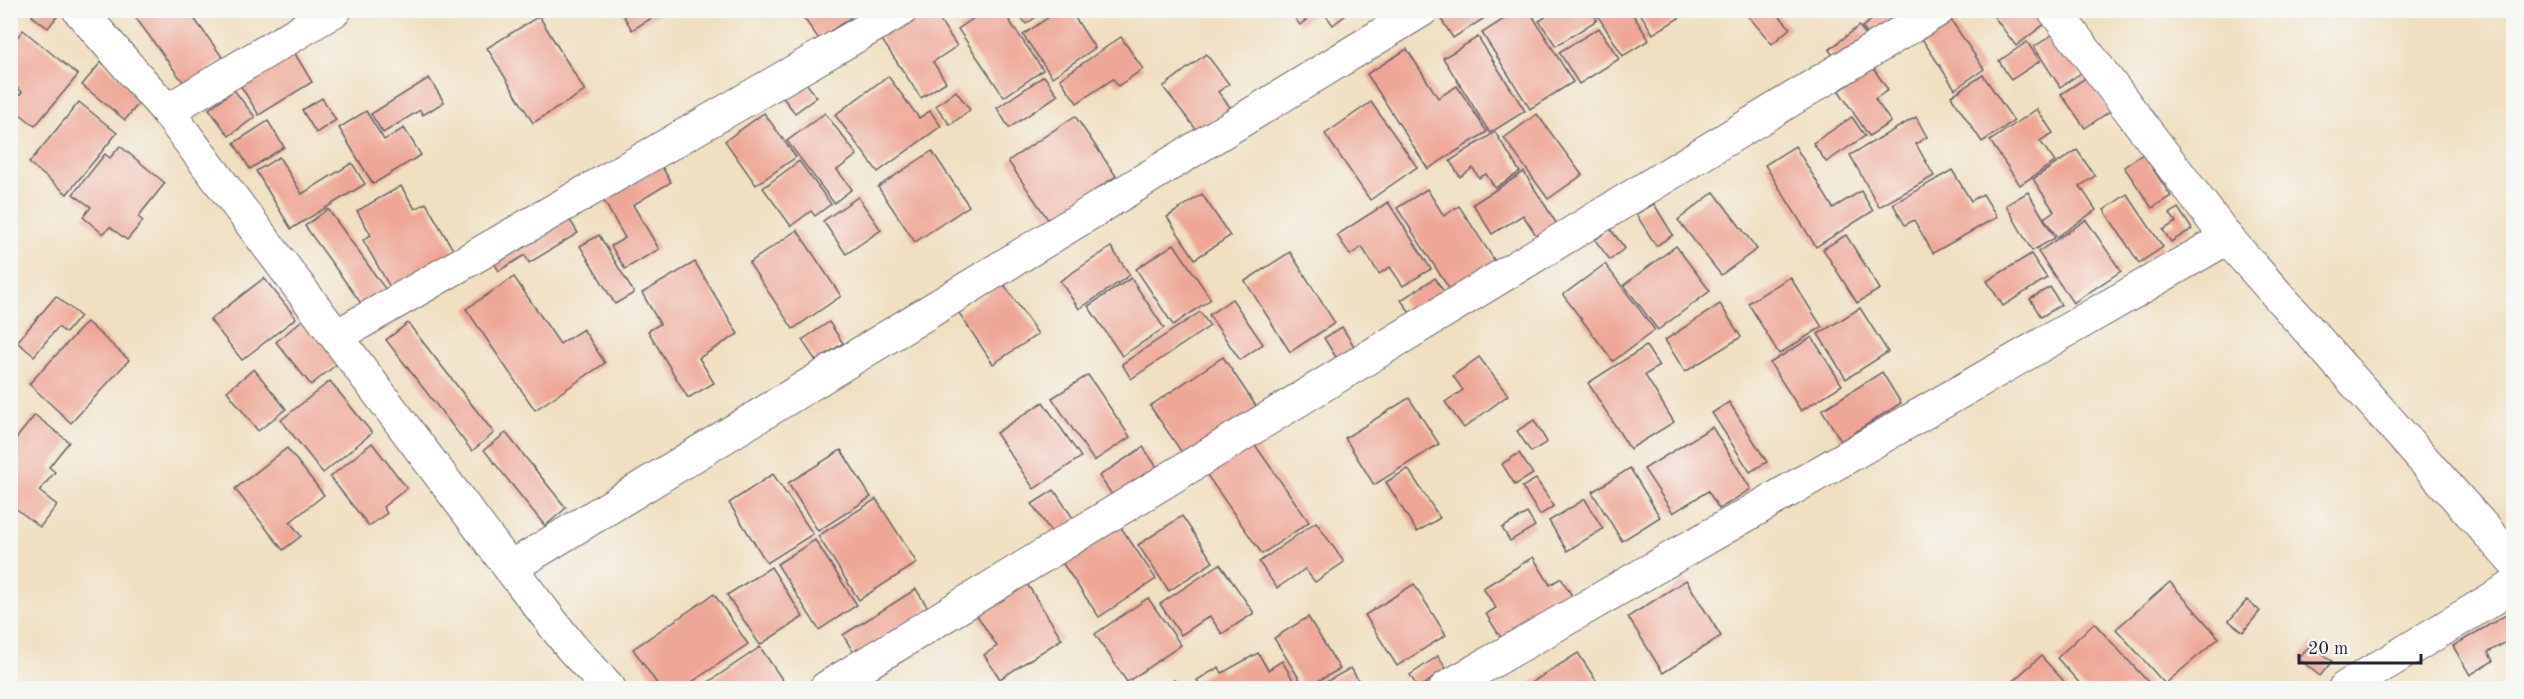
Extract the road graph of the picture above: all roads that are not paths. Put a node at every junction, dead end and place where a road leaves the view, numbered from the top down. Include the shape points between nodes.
1 (79, 10) edge
2 (335, 10) edge
3 (901, 10) edge
4 (1422, 10) edge
5 (1938, 10) edge
6 (2054, 10) edge
7 (167, 111) junction
8 (2227, 238) junction
9 (337, 336) junction
10 (2514, 562) edge
11 (510, 568) junction
12 (2514, 586) edge
13 (609, 688) edge
14 (826, 688) edge
15 (1446, 688) edge
16 (2345, 688) edge

1 - 7 street
2 - 7 street
3 - 9 street
4 - 11 street
5 - 14 street
6 - 8 street
7 - 9 street
8 - 10 street
8 - 15 street
9 - 11 street
11 - 13 street via 571,647
12 - 16 street

